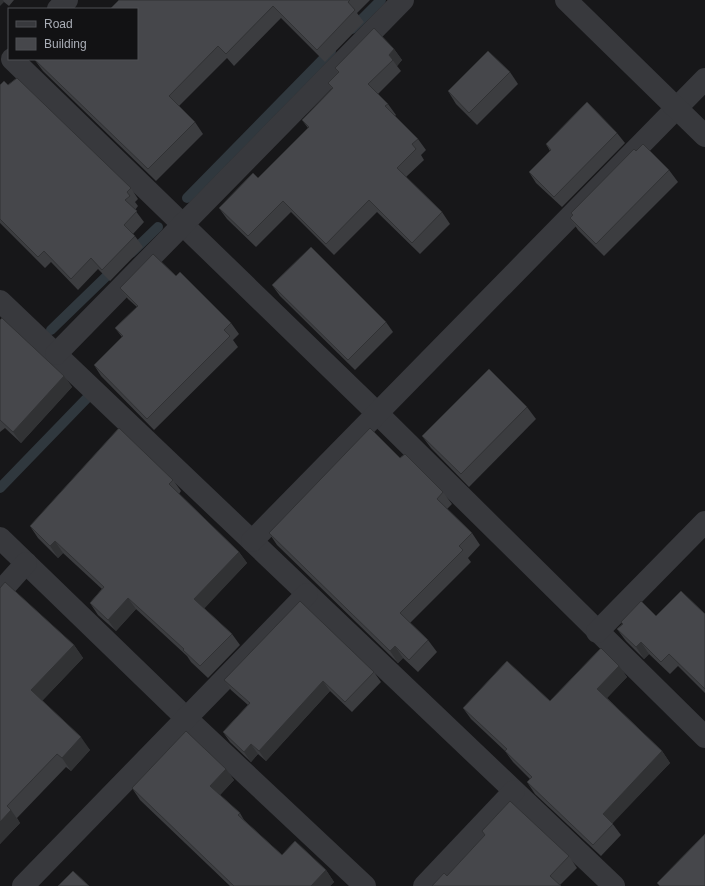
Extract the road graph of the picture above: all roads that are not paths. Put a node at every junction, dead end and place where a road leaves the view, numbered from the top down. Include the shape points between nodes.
1 (67, 0) edge
2 (403, 0) edge
3 (566, 0) edge
4 (59, 8) edge
5 (0, 47) edge
6 (8, 55) edge
7 (8, 60) edge
8 (13, 60) edge
9 (0, 68) edge
10 (705, 79) edge
11 (676, 108) junction
12 (705, 136) edge
13 (183, 225) junction
14 (0, 300) edge
15 (56, 354) junction
16 (377, 413) junction
17 (705, 522) edge
18 (0, 538) edge
19 (252, 541) junction
20 (26, 564) junction
21 (0, 592) edge
22 (307, 594) junction
23 (597, 632) junction
24 (186, 718) junction
25 (705, 737) edge
26 (514, 791) junction
27 (23, 886) edge
28 (365, 886) edge
29 (424, 886) edge
30 (614, 886) edge

1 - 4 street
2 - 13 street
3 - 11 street
5 - 6 street
7 - 9 street
8 - 13 street
10 - 11 street
11 - 12 street
11 - 16 street
13 - 15 street
13 - 16 street
14 - 15 street
15 - 19 street
16 - 19 street
16 - 23 street
17 - 23 street
18 - 20 street
19 - 22 street
20 - 21 street
20 - 24 street
22 - 24 street
22 - 26 street
23 - 25 street
24 - 27 street
24 - 28 street
26 - 29 street
26 - 30 street

